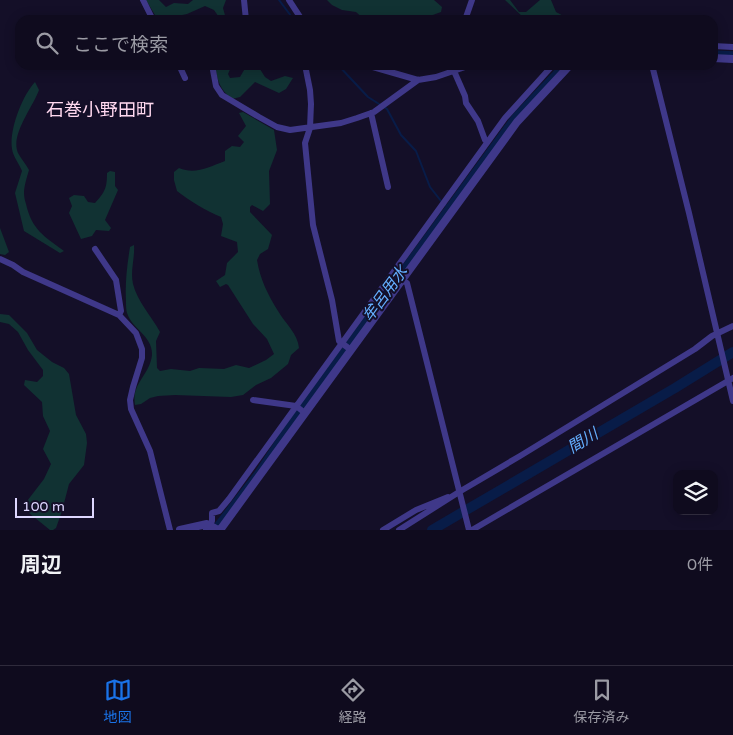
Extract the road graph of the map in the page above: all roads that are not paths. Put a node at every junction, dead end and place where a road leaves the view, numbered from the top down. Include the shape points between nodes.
1 (143, 0) edge
2 (244, 0) edge
3 (289, 0) edge
4 (472, 0) edge
5 (151, 15) edge
6 (246, 15) edge
7 (299, 15) edge
8 (467, 15) edge
9 (718, 46) edge
10 (733, 47) edge
11 (718, 58) edge
12 (733, 59) edge
13 (181, 70) edge
14 (213, 70) edge
15 (306, 70) edge
16 (383, 70) edge
17 (457, 70) edge
18 (548, 70) edge
19 (565, 70) edge
20 (653, 70) edge
21 (454, 71) junction
22 (185, 78) dead end
23 (418, 80) junction
24 (371, 113) junction
25 (310, 128) junction
26 (487, 142) junction
27 (388, 187) dead end
28 (445, 208) junction
29 (95, 249) dead end
30 (0, 259) edge
31 (402, 280) junction
32 (119, 315) junction
33 (733, 326) edge
34 (717, 334) junction
35 (342, 344) junction
36 (350, 349) junction
37 (729, 380) edge
38 (253, 400) dead end
39 (733, 401) edge
40 (296, 406) junction
41 (304, 412) junction
42 (459, 493) junction
43 (451, 497) junction
44 (214, 525) edge
45 (170, 530) edge
46 (180, 530) edge
47 (383, 530) edge
48 (399, 530) edge
49 (470, 530) edge

1 - 5 street
2 - 6 street
3 - 7 street
4 - 8 street
9 - 10 street
11 - 12 street
13 - 22 street
14 - 25 street via 219,91 237,104 284,129
15 - 25 street via 310,90
16 - 23 street
17 - 21 street
18 - 26 street via 516,104
19 - 28 street via 516,122
20 - 34 street
21 - 23 street
21 - 26 street
23 - 24 street
24 - 25 street via 341,123
24 - 27 street
25 - 35 street via 305,143 313,225
26 - 28 street
28 - 31 street
28 - 35 street
29 - 32 street via 116,280
30 - 32 street
31 - 36 street
31 - 42 street via 407,283
32 - 45 street via 136,332 142,348 131,408 150,451
33 - 34 street
34 - 37 street
34 - 42 street
35 - 36 street
35 - 40 street
36 - 41 street
37 - 39 street
37 - 49 street
38 - 40 street
40 - 41 street
40 - 44 street via 221,508
41 - 44 street
42 - 43 street
42 - 49 street
43 - 47 street via 416,510
43 - 48 street
44 - 46 street

